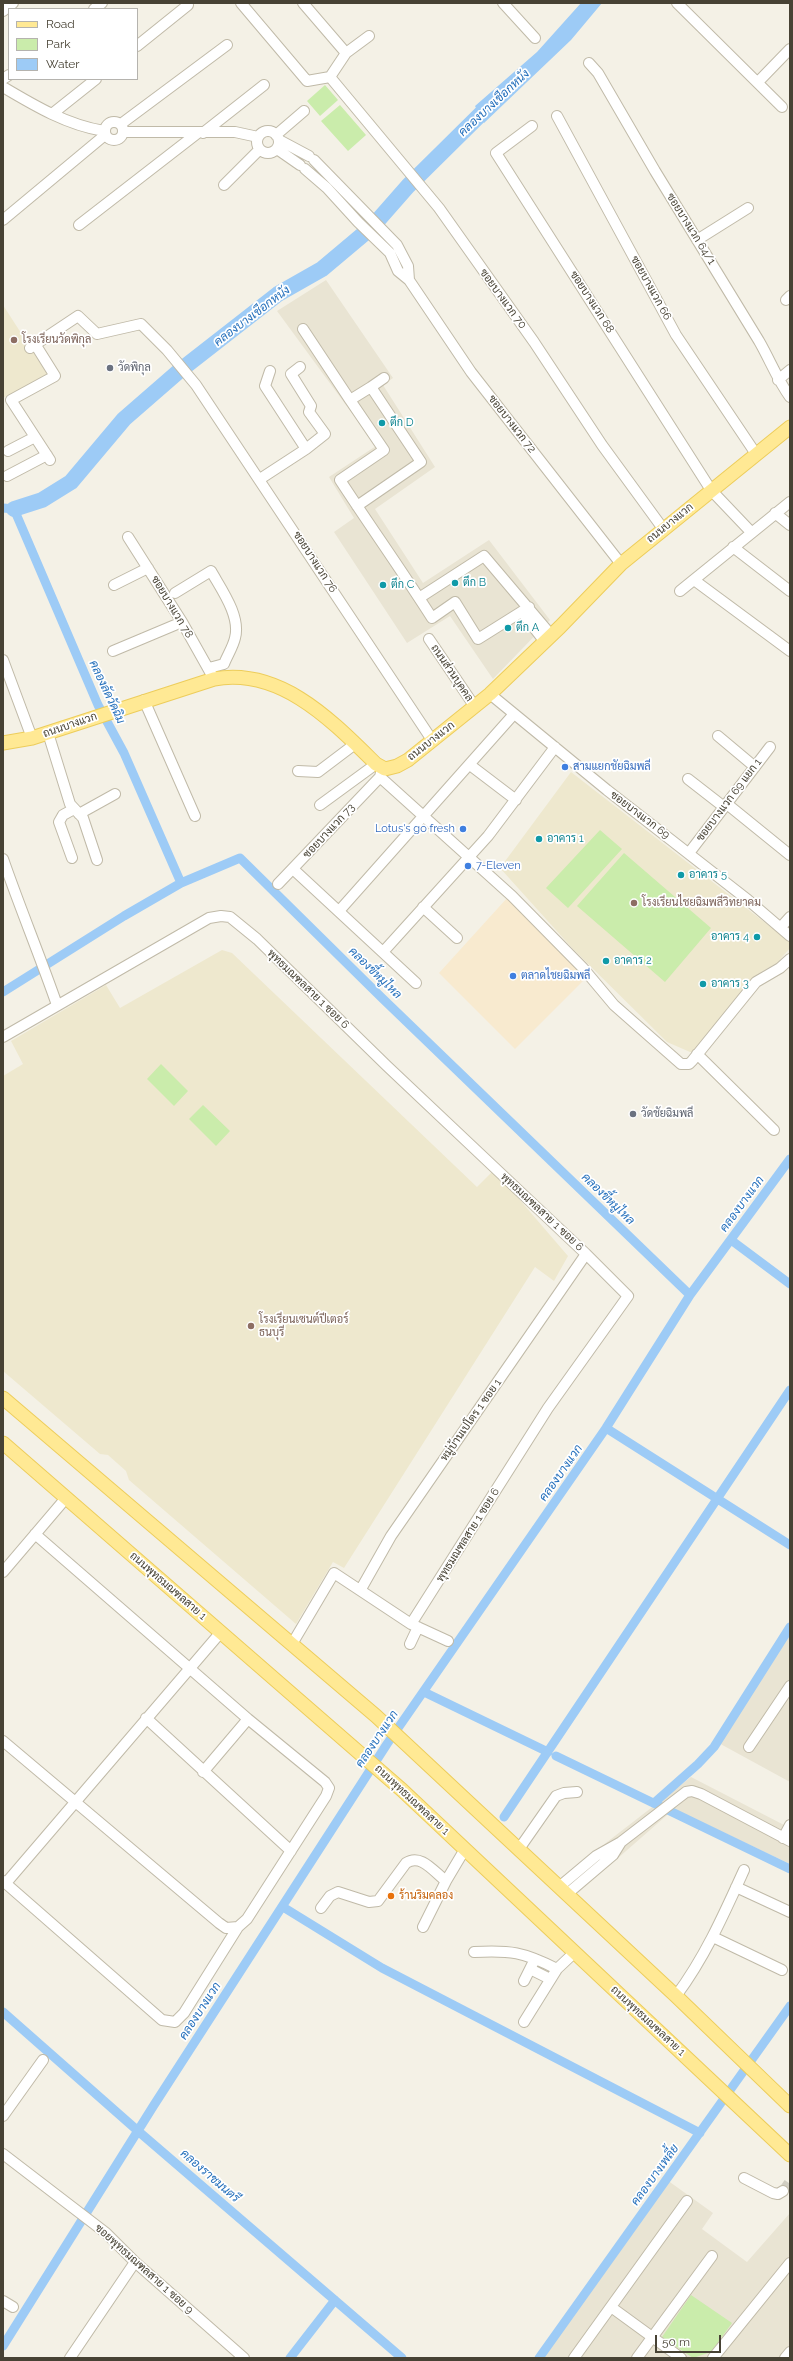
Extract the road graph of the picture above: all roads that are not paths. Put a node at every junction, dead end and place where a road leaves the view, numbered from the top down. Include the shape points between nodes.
1 (13, 3) edge
2 (241, 3) edge
3 (303, 3) edge
4 (503, 3) edge
5 (677, 3) edge
6 (188, 5) dead end
7 (3, 11) edge
8 (369, 36) dead end
9 (535, 38) dead end
10 (138, 45) edge
11 (227, 45) dead end
12 (790, 49) edge
13 (346, 53) junction
14 (589, 63) dead end
15 (330, 77) junction
16 (95, 80) edge
17 (758, 82) junction
18 (264, 85) dead end
19 (3, 87) edge
20 (782, 106) dead end
21 (304, 112) dead end
22 (52, 114) junction
23 (557, 116) dead end
24 (532, 126) dead end
25 (122, 128) junction
26 (105, 133) junction
27 (201, 133) junction
28 (258, 137) junction
29 (277, 141) junction
30 (260, 150) junction
31 (224, 184) dead end
32 (748, 208) dead end
33 (3, 220) edge
34 (79, 225) dead end
35 (697, 240) junction
36 (409, 280) junction
37 (303, 329) dead end
38 (300, 367) dead end
39 (790, 370) edge
40 (270, 371) dead end
41 (778, 380) junction
42 (790, 397) edge
43 (350, 400) junction
44 (790, 427) edge
45 (35, 437) junction
46 (306, 449) junction
47 (8, 451) dead end
48 (756, 454) junction
49 (7, 476) dead end
50 (260, 479) junction
51 (711, 490) junction
52 (790, 502) edge
53 (357, 506) junction
54 (775, 513) junction
55 (790, 525) edge
56 (664, 530) junction
57 (751, 532) junction
58 (128, 537) dead end
59 (733, 547) junction
60 (621, 564) junction
61 (148, 568) junction
62 (694, 580) junction
63 (114, 585) dead end
64 (680, 591) dead end
65 (790, 591) edge
66 (175, 593) dead end
67 (419, 598) junction
68 (525, 610) junction
69 (182, 622) junction
70 (429, 639) dead end
71 (548, 639) junction
72 (113, 651) dead end
73 (790, 651) edge
74 (3, 660) edge
75 (211, 673) junction
76 (490, 694) junction
77 (144, 700) junction
78 (475, 706) junction
79 (514, 714) junction
80 (48, 733) junction
81 (718, 736) dead end
82 (32, 738) junction
83 (432, 740) junction
84 (3, 743) edge
85 (354, 744) junction
86 (555, 747) junction
87 (770, 747) dead end
88 (470, 765) junction
89 (755, 767) junction
90 (379, 769) junction
91 (298, 771) dead end
92 (688, 779) dead end
93 (115, 794) dead end
94 (516, 800) junction
95 (320, 805) dead end
96 (726, 806) junction
97 (76, 812) junction
98 (195, 816) dead end
99 (424, 817) junction
100 (689, 853) junction
101 (790, 855) edge
102 (72, 858) dead end
103 (3, 859) edge
104 (468, 859) junction
105 (97, 860) dead end
106 (293, 869) junction
107 (278, 884) dead end
108 (424, 908) junction
109 (339, 911) junction
110 (790, 917) edge
111 (781, 927) junction
112 (790, 936) edge
113 (457, 938) dead end
114 (383, 952) junction
115 (790, 959) edge
116 (416, 983) dead end
117 (57, 1005) junction
118 (3, 1037) edge
119 (697, 1054) junction
120 (774, 1130) dead end
121 (586, 1254) junction
122 (3, 1398) edge
123 (3, 1443) edge
124 (66, 1498) junction
125 (35, 1534) junction
126 (3, 1572) edge
127 (361, 1589) junction
128 (415, 1626) junction
129 (221, 1632) junction
130 (448, 1641) dead end
131 (292, 1644) junction
132 (410, 1644) dead end
133 (188, 1668) junction
134 (790, 1686) edge
135 (146, 1718) junction
136 (248, 1719) junction
137 (3, 1741) edge
138 (749, 1747) dead end
139 (203, 1772) junction
140 (577, 1792) dead end
141 (75, 1803) junction
142 (790, 1826) edge
143 (786, 1839) edge
144 (465, 1849) junction
145 (519, 1849) junction
146 (291, 1852) junction
147 (744, 1870) dead end
148 (446, 1881) junction
149 (4, 1882) edge
150 (736, 1887) junction
151 (563, 1891) junction
152 (321, 1908) dead end
153 (790, 1912) edge
154 (238, 1927) junction
155 (423, 1927) dead end
156 (713, 1937) junction
157 (474, 1952) dead end
158 (575, 1952) junction
159 (535, 1959) junction
160 (530, 1969) junction
161 (557, 1969) junction
162 (782, 1970) dead end
163 (550, 1979) junction
164 (524, 1982) dead end
165 (676, 1996) junction
166 (524, 2022) dead end
167 (44, 2060) dead end
168 (790, 2106) edge
169 (3, 2116) edge
170 (787, 2151) edge
171 (3, 2154) edge
172 (744, 2178) dead end
173 (783, 2191) dead end
174 (687, 2201) dead end
175 (712, 2256) dead end
176 (135, 2262) junction
177 (790, 2263) edge
178 (3, 2301) edge
179 (13, 2307) dead end
180 (611, 2307) junction
181 (652, 2337) junction
182 (790, 2352) edge
183 (70, 2358) edge
184 (244, 2358) edge
185 (574, 2358) edge
186 (637, 2358) edge
187 (681, 2358) edge
188 (713, 2358) edge
189 (785, 2358) edge

1 - 7 street
2 - 15 street via 308,81
3 - 13 street
4 - 9 street
5 - 17 street
6 - 10 street
8 - 13 street
11 - 25 street
12 - 17 street
13 - 15 street
14 - 35 street, ซอยบางแวก 64/1 via 598,73
15 - 56 street, ซอยบางแวก 70 via 439,208 534,342 602,445
16 - 22 street
17 - 20 street
18 - 27 street
19 - 22 street
21 - 29 street
22 - 26 street
23 - 48 street, ซอยบางแวก 66 via 676,335
24 - 51 street, ซอยบางแวก 68 via 496,153
25 - 26 street via 112,122 106,125
25 - 26 street via 121,137 115,140 110,139
25 - 27 street
26 - 33 street
27 - 28 street via 235,132
27 - 34 street
28 - 29 street via 265,131 272,132
28 - 30 street via 257,145
29 - 30 street via 268,154
29 - 36 street via 390,253 398,271
29 - 36 street via 312,158 397,245 408,266
30 - 31 street
32 - 35 street
35 - 41 street, ซอยบางแวก 64/1 via 766,352
36 - 60 street, ซอยบางแวก 72 via 471,372
37 - 43 street
38 - 46 street via 291,374 312,406 309,412 324,434
39 - 41 street
40 - 46 street via 265,386
41 - 42 street, ซอยบางแวก 64/1
43 - 53 street via 384,450 340,480
43 - 53 street via 378,382 421,462
44 - 48 main road, ถนนบางแวก
45 - 47 street
45 - 49 street via 48,457
45 - 50 street, ซอยบางแวก 76 via 11,400 55,376 32,346 78,316 97,334 141,324 196,385
46 - 50 street
48 - 51 main road, ถนนบางแวก
50 - 83 street, ซอยบางแวก 76
51 - 56 main road, ถนนบางแวก
51 - 57 street
52 - 54 street
53 - 67 street
54 - 55 street
54 - 57 street
56 - 60 main road, ถนนบางแวก
57 - 59 street
58 - 61 street, ซอยบางแวก 78
59 - 62 street
59 - 65 street
60 - 71 main road, ถนนบางแวก
61 - 63 street
61 - 69 street, ซอยบางแวก 78
62 - 64 street
62 - 73 street
66 - 75 street via 211,571 232,610 236,627 235,637 224,664
67 - 68 street via 484,556 521,601
67 - 68 street via 432,618 455,602 478,639
68 - 71 street
69 - 72 street
69 - 75 street, ซอยบางแวก 78
70 - 78 street, ถนนส่วนบุคคล
71 - 76 main road, ถนนบางแวก
74 - 82 street
75 - 77 main road, ถนนบางแวก
75 - 85 main road, ถนนบางแวก via 247,677 286,691 319,711
76 - 78 main road, ถนนบางแวก
76 - 79 street, ซอยบางแวก 69
77 - 80 main road, ถนนบางแวก
77 - 98 street
78 - 83 main road, ถนนบางแวก
79 - 86 street, ซอยบางแวก 69
79 - 88 street
80 - 82 main road, ถนนบางแวก
80 - 97 street
81 - 89 street
82 - 84 main road, ถนนบางแวก
83 - 90 main road, ถนนบางแวก via 397,766
85 - 90 main road, ถนนบางแวก
85 - 91 street via 318,772
86 - 94 street
86 - 100 street, ซอยบางแวก 69
87 - 89 street, ซอยบางแวก 69 แยก 1
88 - 94 street
88 - 99 street
89 - 96 street, ซอยบางแวก 69 แยก 1
90 - 95 street
90 - 99 street
90 - 106 street, ซอยบางแวก 73
92 - 96 street
93 - 97 street
94 - 104 street
96 - 100 street, ซอยบางแวก 69 แยก 1
96 - 101 street
97 - 102 street via 63,814 58,822
97 - 105 street via 83,818
99 - 104 street
99 - 109 street
100 - 111 street, ซอยบางแวก 69
103 - 117 street
104 - 108 street
104 - 119 street via 512,896 583,968 614,1005 673,1059 685,1065
106 - 107 street, ซอยบางแวก 73
106 - 109 street
108 - 113 street
108 - 114 street
109 - 114 street
110 - 111 street
111 - 112 street, ซอยบางแวก 69
114 - 116 street
115 - 119 street via 756,982
117 - 118 street, พุทธมณฑลสาย 1 ซอย 6
117 - 121 street, พุทธมณฑลสาย 1 ซอย 6 via 209,918 230,917 257,939
119 - 120 street
121 - 127 street, หมู่บ้านเปโตร 1 ซอย 1 via 391,1536
121 - 128 street, พุทธมณฑลสาย 1 ซอย 6 via 628,1296 548,1408
122 - 131 main road
123 - 124 main road, ถนนพุทธมณฑลสาย 1
124 - 125 street
124 - 129 main road, ถนนพุทธมณฑลสาย 1
125 - 126 street
125 - 133 street
127 - 128 street
127 - 131 street via 334,1573
128 - 130 street
128 - 132 street
129 - 133 street
129 - 144 main road, ถนนพุทธมณฑลสาย 1 via 402,1790
131 - 145 main road via 376,1716
133 - 135 street
133 - 136 street
134 - 138 street
135 - 139 street
135 - 141 street
136 - 139 street
136 - 146 street via 329,1788
137 - 141 street
139 - 146 street
140 - 145 street via 564,1792 556,1796
141 - 149 street
141 - 154 street via 219,1923 226,1928
142 - 143 street
143 - 151 street via 692,1791 679,1795 621,1842 596,1856
144 - 148 street
144 - 158 main road, ถนนพุทธมณฑลสาย 1
145 - 151 main road
146 - 154 street via 247,1919
147 - 150 street
148 - 152 street via 419,1859 412,1858 378,1901 370,1902 338,1892 330,1896
148 - 155 street
149 - 154 street via 167,2022 175,2022 184,2012
150 - 153 street
150 - 156 street
151 - 165 main road
156 - 162 street
156 - 165 street via 694,1972
157 - 159 street via 509,1951
158 - 161 street
158 - 170 main road, ถนนพุทธมณฑลสาย 1
159 - 160 street
159 - 161 street
160 - 163 street
160 - 164 street
161 - 163 street
163 - 166 street
165 - 168 main road
167 - 169 street
171 - 176 street, ซอยพุทธมณฑลสาย 1 ซอย 9 via 106,2233
172 - 173 street via 773,2193
174 - 180 street
175 - 181 street
176 - 183 street
176 - 184 street, ซอยพุทธมณฑลสาย 1 ซอย 9
177 - 188 street
178 - 179 street
180 - 181 street
180 - 185 street
181 - 186 street
181 - 187 street
182 - 189 street

